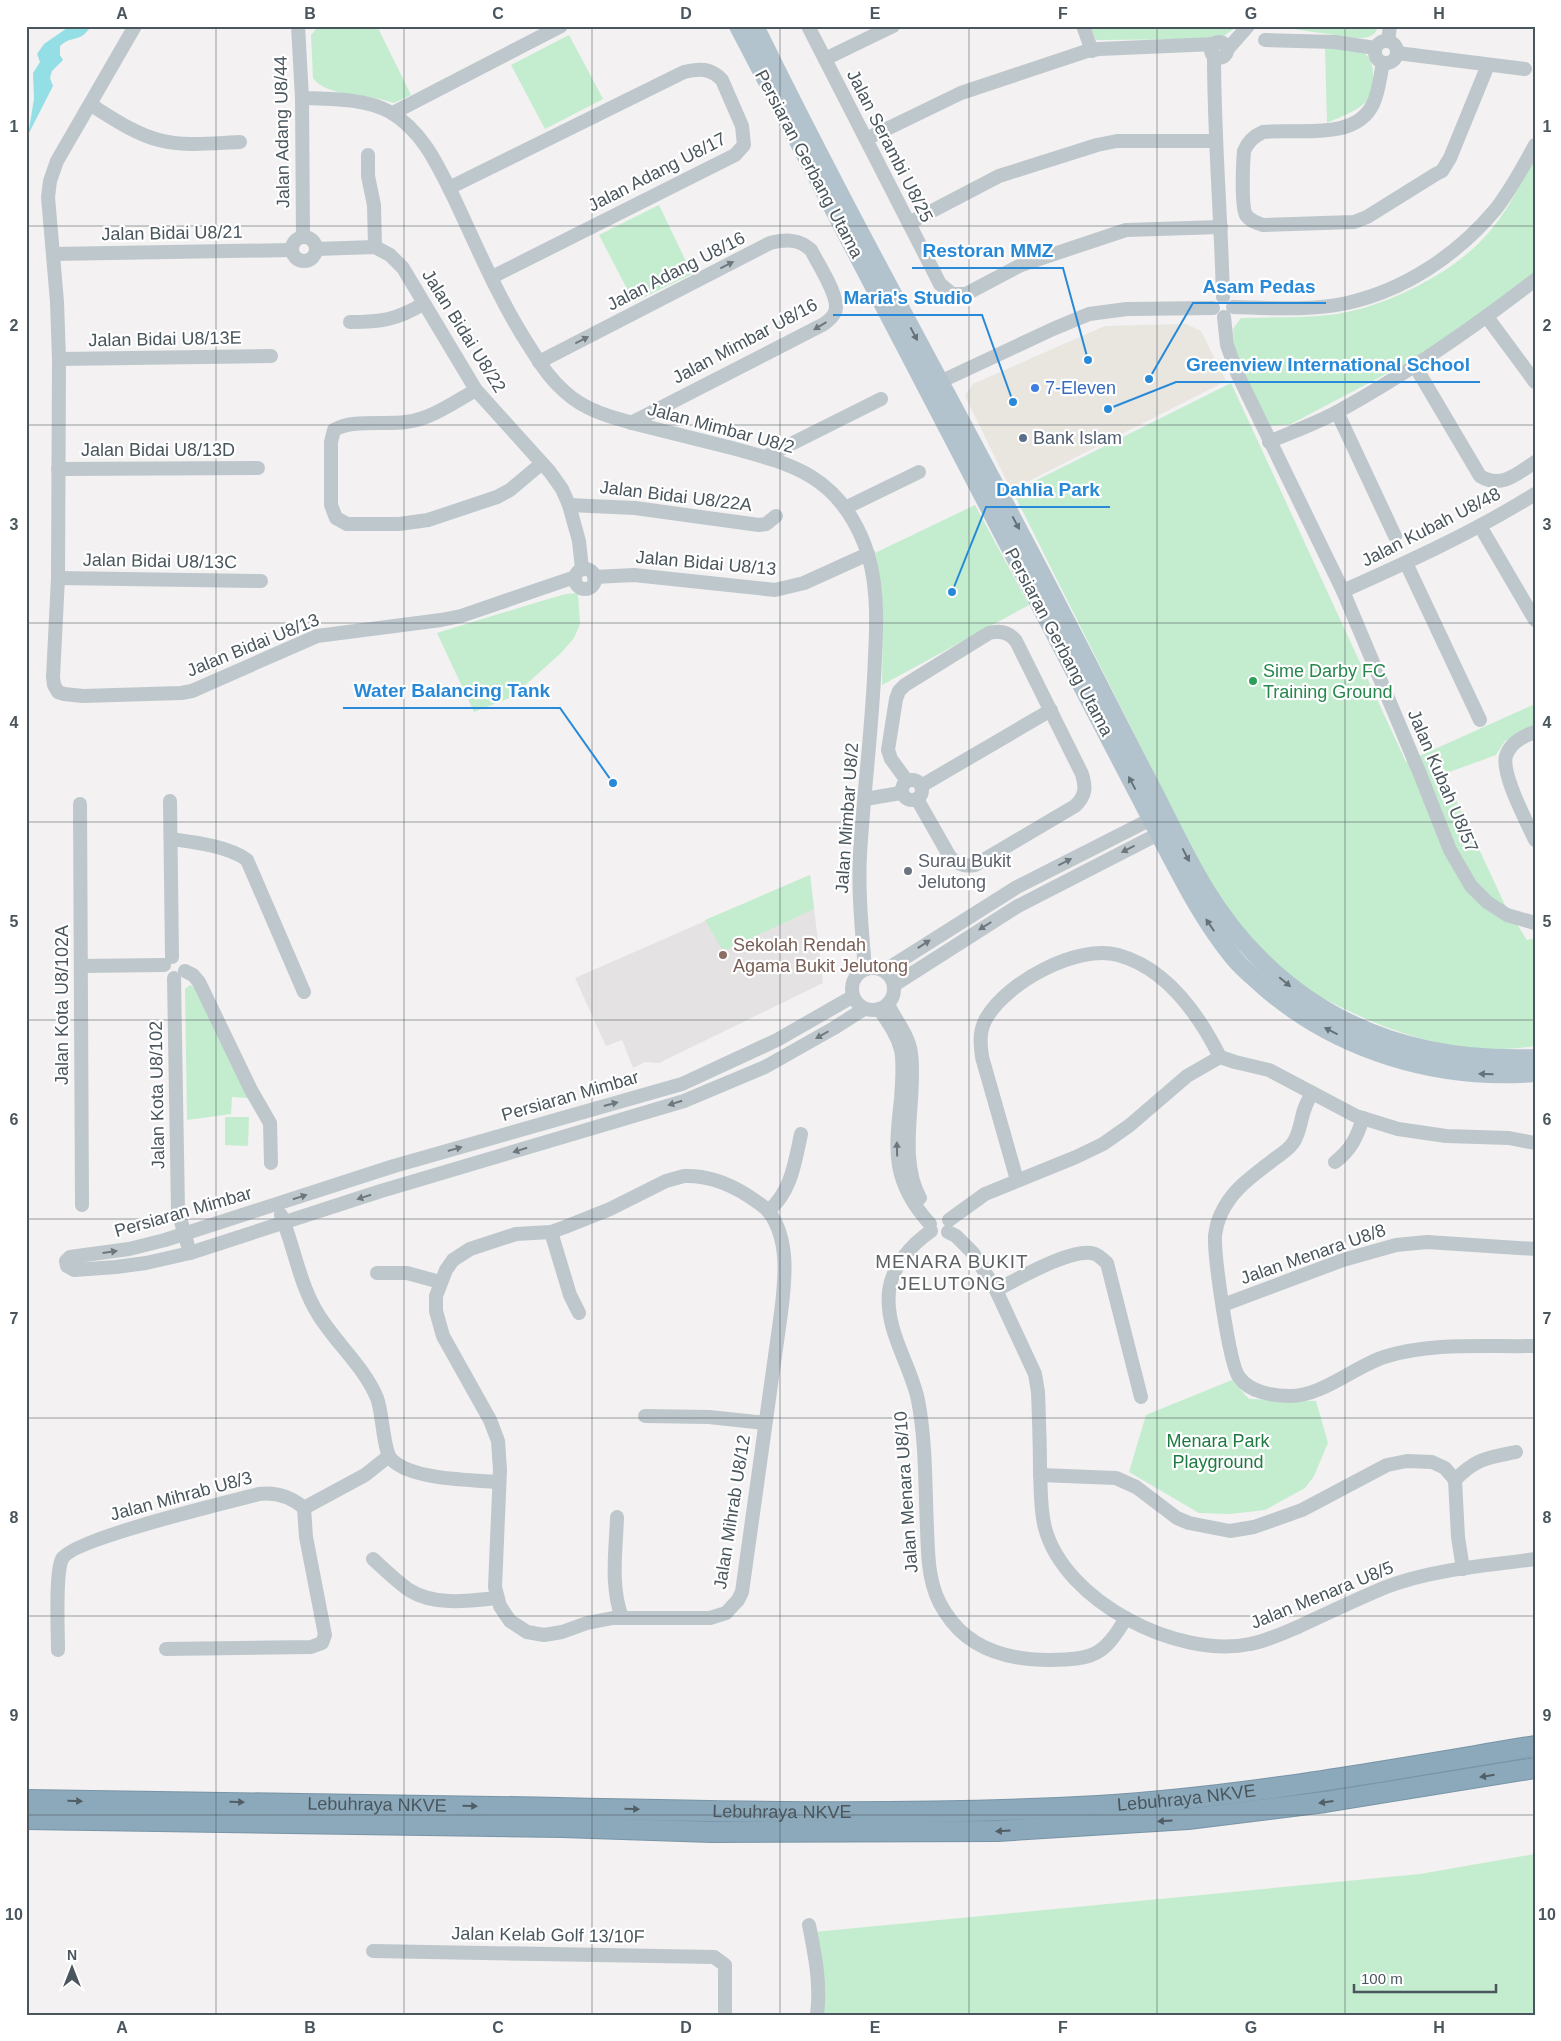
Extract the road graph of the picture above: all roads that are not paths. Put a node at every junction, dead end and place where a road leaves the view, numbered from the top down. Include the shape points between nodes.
1 (135, 26) edge
2 (298, 26) edge
3 (561, 26) edge
4 (738, 26) edge
5 (755, 26) edge
6 (808, 26) edge
7 (893, 26) edge
8 (1083, 26) edge
9 (1390, 26) edge
10 (1243, 31) edge
11 (1265, 40) dead end
12 (1388, 41) junction
13 (1375, 48) junction
14 (1092, 50) junction
15 (1219, 50) junction
16 (1397, 53) junction
17 (825, 59) junction
18 (1383, 63) junction
19 (1488, 65) junction
20 (1525, 69) dead end
21 (302, 98) junction
22 (91, 105) junction
23 (392, 113) junction
24 (866, 139) junction
25 (1215, 141) junction
26 (240, 142) dead end
27 (1535, 145) edge
28 (368, 155) dead end
29 (449, 188) junction
30 (909, 222) junction
31 (1221, 227) junction
32 (304, 237) junction
33 (375, 247) junction
34 (316, 249) junction
35 (292, 250) junction
36 (53, 254) junction
37 (821, 270) joint
38 (492, 277) junction
39 (1535, 280) edge
40 (1223, 297) junction
41 (423, 304) junction
42 (1213, 308) junction
43 (1229, 312) junction
44 (1488, 317) junction
45 (350, 322) dead end
46 (271, 356) dead end
47 (59, 359) junction
48 (539, 362) junction
49 (1415, 366) junction
50 (1535, 382) edge
51 (933, 385) junction
52 (476, 390) junction
53 (881, 399) dead end
54 (1337, 412) junction
55 (631, 423) junction
56 (1269, 442) junction
57 (765, 456) junction
58 (1535, 462) edge
59 (541, 464) junction
60 (258, 468) dead end
61 (58, 469) junction
62 (919, 472) dead end
63 (1535, 494) edge
64 (569, 505) junction
65 (845, 508) junction
66 (776, 516) dead end
67 (1480, 526) junction
68 (1395, 536) dead end
69 (868, 554) junction
70 (1406, 563) junction
71 (584, 575) junction
72 (58, 578) junction
73 (261, 581) dead end
74 (1343, 591) junction
75 (1535, 620) edge
76 (1051, 710) junction
77 (1480, 720) dead end
78 (1535, 732) edge
79 (904, 787) junction
80 (919, 793) junction
81 (866, 799) junction
82 (170, 801) dead end
83 (80, 804) dead end
84 (1161, 823) junction
85 (171, 839) junction
86 (1535, 840) edge
87 (1535, 923) edge
88 (168, 961) junction
89 (81, 966) junction
90 (865, 969) junction
91 (884, 971) junction
92 (179, 975) junction
93 (894, 985) junction
94 (304, 992) dead end
95 (852, 997) junction
96 (884, 1007) junction
97 (864, 1009) junction
98 (1220, 1057) junction
99 (1535, 1058) edge
100 (1535, 1073) edge
101 (1312, 1094) junction
102 (1363, 1118) junction
103 (801, 1134) dead end
104 (1535, 1144) edge
105 (1335, 1162) dead end
106 (271, 1163) dead end
107 (1017, 1180) junction
108 (82, 1205) dead end
109 (277, 1205) junction
110 (768, 1211) junction
111 (284, 1223) junction
112 (939, 1224) junction
113 (551, 1232) junction
114 (184, 1234) junction
115 (1535, 1249) edge
116 (190, 1253) junction
117 (377, 1273) dead end
118 (440, 1282) junction
119 (996, 1290) junction
120 (1223, 1305) junction
121 (579, 1313) dead end
122 (1535, 1346) edge
123 (1141, 1397) dead end
124 (645, 1416) dead end
125 (765, 1423) junction
126 (1516, 1452) dead end
127 (388, 1456) junction
128 (1040, 1476) junction
129 (1455, 1480) junction
130 (499, 1482) junction
131 (304, 1508) junction
132 (617, 1517) dead end
133 (373, 1559) dead end
134 (1535, 1559) edge
135 (1463, 1569) junction
136 (497, 1598) junction
137 (622, 1618) junction
138 (1126, 1618) junction
139 (166, 1649) dead end
140 (58, 1650) dead end
141 (1535, 1746) edge
142 (1535, 1768) edge
143 (26, 1800) edge
144 (26, 1818) edge
145 (809, 1925) dead end
146 (373, 1951) dead end
147 (724, 2015) edge
148 (817, 2015) edge

1 - 22 street, Jalan Bidai U8/13
2 - 21 street, Jalan Adang U8/44
3 - 23 street
4 - 51 main road, Persiaran Gerbang Utama
5 -> 51 main road, Persiaran Gerbang Utama via 914,336
6 - 17 street, Jalan Serambi U8/25
7 - 17 street
8 - 14 street
9 - 12 street
10 - 15 street
11 - 13 street via 1335,42
12 - 13 street via 1379,43
12 - 16 street via 1394,44
13 - 18 street via 1376,59
14 - 15 street via 1187,45
14 - 24 street via 961,93
15 - 25 street via 1214,86
16 - 18 street via 1392,62
16 - 19 street
17 - 24 street, Jalan Serambi U8/25
18 - 19 street via 1374,102 1364,115 1348,126 1327,131 1263,132 1247,144 1244,158 1246,216 1263,225 1354,222 1436,174 1450,158
19 - 20 street
21 - 23 street, Jalan Mimbar U8/2 via 359,102
21 - 32 street, Jalan Adang U8/44
22 - 26 street via 133,130 158,140
22 - 36 street, Jalan Bidai U8/13 via 50,181 48,197
23 - 29 street, Jalan Mimbar U8/2 via 432,153
24 - 30 street, Jalan Serambi U8/25
25 - 30 street via 1117,141 1097,145 999,176
25 - 31 street
27 - 43 street via 1512,186 1491,214 1459,246 1420,274 1347,303
28 - 33 street
29 - 38 street, Jalan Mimbar U8/2
29 - 38 street, Jalan Adang U8/17 via 684,72 710,70 722,80 744,135 744,145 735,155
30 - 31 street, Jalan Serambi U8/25 via 940,284 958,295 1021,266 1126,230
31 - 40 street
32 - 34 street via 314,242
32 - 35 street via 296,240
33 - 34 street
33 - 41 street, Jalan Bidai U8/22 via 390,255 402,268
34 - 35 street via 312,259 305,262 297,260
35 - 36 street, Jalan Bidai U8/21
36 - 47 street, Jalan Bidai U8/13
48 -> 37 street, Jalan Adang U8/16 via 770,243 787,240 805,245
37 -> 55 street, Jalan Mimbar U8/16 via 836,304 835,312 824,324
38 - 48 street, Jalan Mimbar U8/2 via 512,320
39 - 44 street
40 - 42 street via 1214,302
40 - 43 street via 1229,299
41 - 45 street via 386,321
41 - 52 street, Jalan Bidai U8/22
42 - 43 street via 1218,316
42 - 51 street via 1127,309 1090,314
43 - 56 street, Jalan Kubah U8/57 via 1225,332 1230,356
44 - 49 street
44 - 50 street
46 - 47 street, Jalan Bidai U8/13E
47 - 61 street, Jalan Bidai U8/13
48 - 55 street, Jalan Mimbar U8/2 via 554,382 575,400 593,411
49 - 54 street
49 - 58 street via 1480,476 1503,481
51 - 84 main road, Persiaran Gerbang Utama
52 - 59 street, Jalan Bidai U8/22
52 - 59 street via 418,420 345,425 334,430 331,442 331,505 336,518 347,524 399,524 428,520 497,497
53 - 57 street
54 - 56 street
54 - 68 street
55 - 57 street, Jalan Mimbar U8/2
56 - 74 street, Jalan Kubah U8/57
57 - 65 street, Jalan Mimbar U8/2 via 809,474 833,493
59 - 64 street, Jalan Bidai U8/22 via 556,479
60 - 61 street, Jalan Bidai U8/13D
61 - 72 street, Jalan Bidai U8/13
62 - 65 street
63 - 67 street, Jalan Kubah U8/48
64 - 66 street, Jalan Bidai U8/22A via 634,508 759,525
64 - 71 street, Jalan Bidai U8/22
65 - 69 street, Jalan Mimbar U8/2
67 - 70 street, Jalan Kubah U8/48
67 - 75 street
69 - 71 street, Jalan Bidai U8/13 via 804,583 775,590 634,575
69 - 81 street, Jalan Mimbar U8/2 via 874,586 876,636
70 - 74 street, Jalan Kubah U8/48
70 - 77 street
71 - 72 street, Jalan Bidai U8/13 via 461,616 317,636 192,691 83,696 58,692 54,686
72 - 73 street, Jalan Bidai U8/13C
74 - 87 street, Jalan Kubah U8/57 via 1454,858 1471,886 1487,902 1507,915
76 - 79 street via 1013,637 1005,632 990,634 905,685 897,695 888,750
76 - 80 street
76 - 80 street via 1085,782 1084,796 1075,806 969,866 950,857
78 - 86 street via 1524,736 1509,749 1505,758 1508,778
79 - 80 street via 917,781
79 - 81 street
81 - 90 street, Jalan Mimbar U8/2 via 859,892
82 - 85 street
83 - 89 street, Jalan Kota U8/102A
91 -> 84 street via 1018,887
84 -> 93 street via 1011,910
84 -> 99 main road, Persiaran Gerbang Utama via 1224,919 1260,960 1308,1000 1365,1029 1423,1049 1469,1057
100 -> 84 main road, Persiaran Gerbang Utama via 1456,1072 1390,1058 1306,1017 1270,991 1235,959 1196,904
85 - 88 street
85 - 94 street via 196,842 247,860
88 - 89 street
88 - 92 street via 165,972
88 - 92 street via 182,959 185,965
89 - 108 street, Jalan Kota U8/102A
90 - 91 street
90 - 95 street via 852,983
91 - 93 street
92 - 106 street via 193,975 199,982 270,1123
92 - 114 street, Jalan Kota U8/102 via 178,1211
93 - 96 street via 892,998
95 - 97 street
109 -> 95 street, Persiaran Mimbar via 394,1166 682,1084 777,1040
96 - 97 street
96 - 112 street, Jalan Menara U8/5 via 911,1050 912,1178 921,1200
97 -> 111 street, Persiaran Mimbar via 765,1067 691,1098
98 - 101 street via 1269,1070
98 - 107 street via 1187,1076 1103,1144
98 - 107 street via 1178,994 1154,973 1131,960 1107,953 1093,953 1062,961 1025,981 994,1006 986,1018 980,1043
101 - 102 street
101 - 120 street via 1302,1112 1294,1142 1242,1184 1221,1214 1215,1249
102 - 104 street via 1425,1134 1509,1138
102 - 105 street via 1354,1142
103 - 110 street via 786,1188
107 - 112 street via 985,1194
109 - 111 street
109 - 114 street, Persiaran Mimbar
110 - 113 street, Jalan Mihrab U8/12 via 718,1180 684,1176
110 - 125 street, Jalan Mihrab U8/12 via 782,1242 784,1268
111 - 116 street, Persiaran Mimbar
111 - 127 street via 312,1304 376,1395
112 - 119 street, Jalan Menara U8/5 via 973,1253
112 - 138 street, Jalan Menara U8/10 via 916,1243 897,1268 892,1278 889,1301 897,1344 918,1399 928,1556 939,1602 956,1627 980,1646 1024,1659 1068,1659 1094,1655 1109,1644
113 - 118 street, Jalan Mihrab U8/12 via 516,1234 470,1248 453,1260
113 - 121 street via 570,1295
114 - 116 street, Jalan Kota U8/102
116 -> 114 street, Persiaran Mimbar via 116,1267 71,1269 66,1264 70,1257 129,1249
115 - 120 street, Jalan Menara U8/8 via 1427,1242 1396,1245 1343,1260
117 - 118 street via 407,1273
118 - 130 street, Jalan Mihrab U8/12 via 436,1303 439,1327 495,1431
119 - 123 street via 1068,1256 1085,1252 1100,1257 1107,1263
119 - 128 street, Jalan Menara U8/5 via 1035,1374
120 - 122 street via 1234,1369 1240,1378 1258,1390 1280,1396 1304,1395 1370,1363 1408,1351
124 - 125 street via 709,1417
125 - 137 street, Jalan Mihrab U8/12 via 744,1581 742,1592 732,1608 719,1617 710,1618
126 - 129 street via 1484,1459 1469,1466
127 - 130 street via 402,1466 436,1477
127 - 131 street via 365,1476
128 - 129 street via 1116,1478 1140,1490 1177,1518 1230,1531 1254,1528 1302,1510 1387,1465 1407,1461 1432,1462 1445,1468
128 - 138 street, Jalan Menara U8/5 via 1042,1516 1055,1552 1084,1588
129 - 135 street
130 - 136 street, Jalan Mihrab U8/12 via 495,1559
131 - 139 street via 306,1537 326,1636 322,1643 311,1647
131 - 140 street, Jalan Mihrab U8/3 via 274,1492 259,1494 104,1537 72,1550 62,1558 58,1574
132 - 137 street via 614,1579
133 - 136 street via 408,1590 422,1597 451,1601
134 - 135 street, Jalan Menara U8/5
135 - 138 street, Jalan Menara U8/5 via 1423,1575 1387,1587 1273,1637 1246,1645 1214,1646 1187,1642
136 - 137 street, Jalan Mihrab U8/12 via 510,1621 538,1635
143 -> 141 highway, Lebuhraya NKVE via 858,1814 997,1810 1101,1806 1216,1794 1322,1781
142 -> 144 highway, Lebuhraya NKVE via 1325,1802 1188,1819 997,1831 712,1832
145 - 148 street via 818,1969
146 - 147 street, Jalan Kelab Golf 13/10F via 714,1957 725,1965

